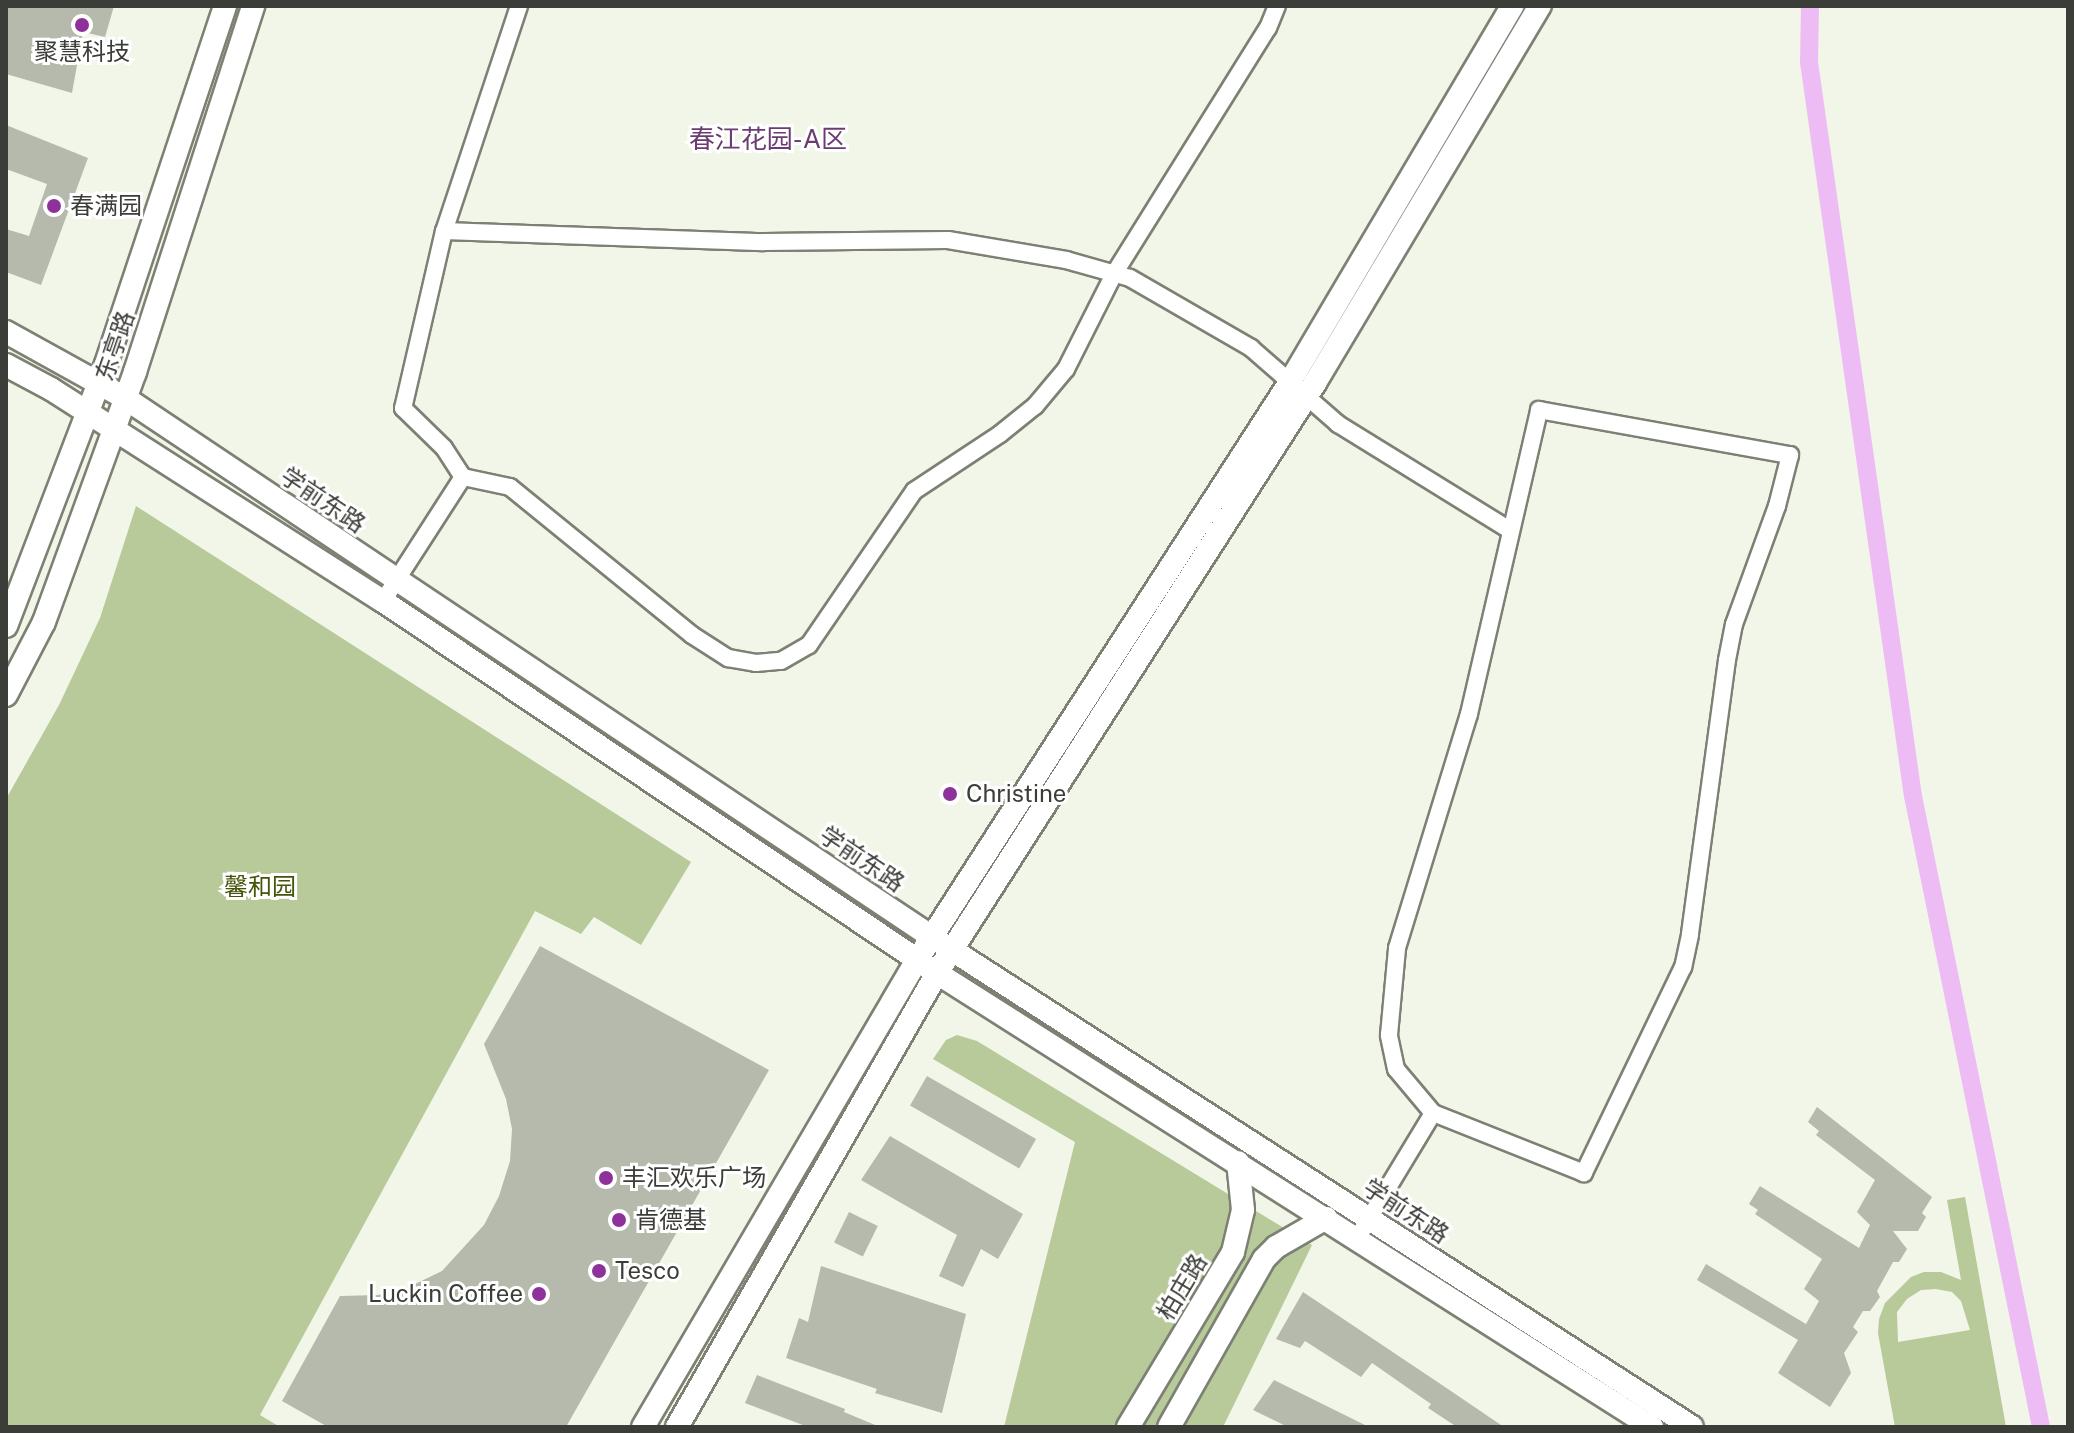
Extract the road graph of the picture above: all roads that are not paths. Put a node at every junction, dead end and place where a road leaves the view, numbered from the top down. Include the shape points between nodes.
1 (225, 6) edge
2 (253, 6) edge
3 (519, 6) edge
4 (1277, 6) edge
5 (1512, 6) edge
6 (1540, 6) edge
7 (444, 231) junction
8 (1114, 274) junction
9 (6, 332) edge
10 (6, 365) edge
11 (99, 383) junction
12 (1298, 389) junction
13 (125, 398) junction
14 (87, 413) junction
15 (114, 428) junction
16 (463, 477) junction
17 (1511, 531) junction
18 (396, 581) junction
19 (383, 601) junction
20 (6, 626) edge
21 (6, 695) edge
22 (932, 937) junction
23 (952, 949) junction
24 (917, 960) junction
25 (937, 973) junction
26 (1433, 1113) junction
27 (1238, 1162) junction
28 (1326, 1218) junction
29 (1364, 1228) junction
30 (643, 1427) edge
31 (677, 1427) edge
32 (1128, 1427) edge
33 (1169, 1427) edge
34 (1652, 1427) edge
35 (1692, 1427) edge

1 - 11 main road, 东亭路
2 - 13 main road, 东亭路
3 - 7 street
4 - 8 street
5 - 12 main road
6 - 12 main road
7 - 8 street via 764,242 948,240 1013,249
7 - 16 street via 403,408 444,448
8 - 12 street via 1130,278 1251,348
8 - 16 street via 1066,369 1035,406 914,491 809,645 781,661 728,658 692,635 510,487
9 - 11 main road, 学前东路
10 - 14 main road, 学前东路
11 - 13 main road, 学前东路
11 - 14 main road, 东亭路
12 - 17 street via 1338,424
12 - 22 main road
12 - 23 main road
13 - 15 main road, 东亭路
13 - 18 main road, 学前东路
14 - 15 main road, 学前东路
14 - 20 main road, 东亭路
15 - 19 main road, 学前东路
15 - 21 main road, 东亭路 via 44,622
16 - 18 street
17 - 26 street via 1469,714 1397,948 1389,1035 1396,1069
17 - 26 street via 1539,410 1790,455 1734,624 1683,967 1584,1173
18 - 19 street
18 - 22 main road, 学前东路
19 - 24 main road, 学前东路
22 - 23 main road, 学前东路
22 - 24 main road
23 - 25 main road
23 - 29 main road, 学前东路
24 - 25 main road, 学前东路
24 - 30 main road
25 - 27 main road, 学前东路
25 - 31 main road
26 - 29 street
27 - 28 main road, 学前东路
27 - 32 main road, 柏庄路 via 1243,1210 1233,1252
28 - 29 main road, 学前东路
28 - 33 main road via 1264,1259
29 - 34 main road, 学前东路
29 - 35 main road, 学前东路

